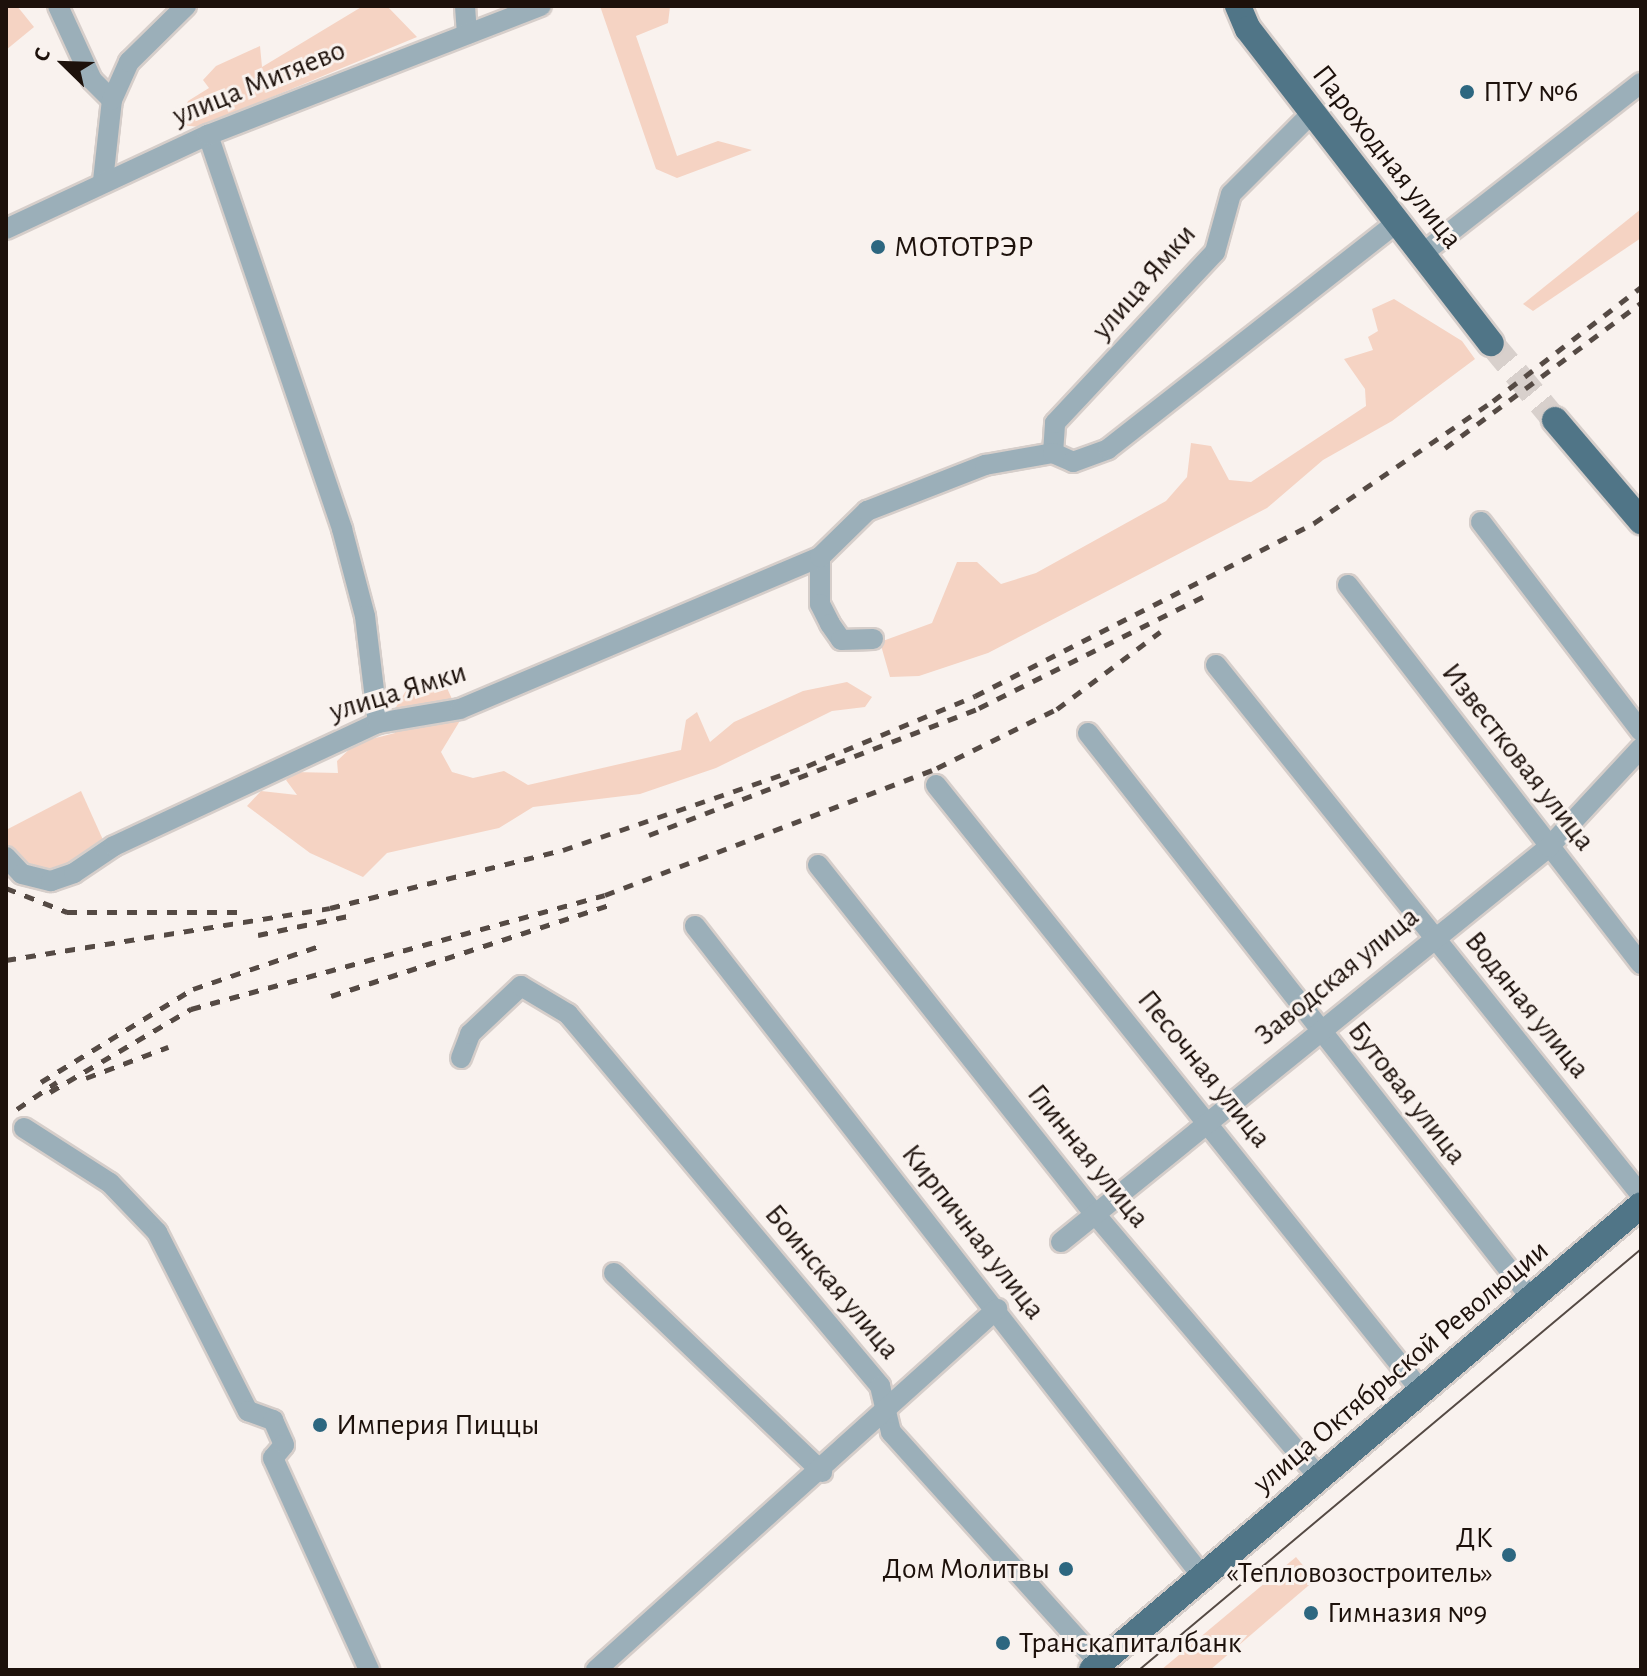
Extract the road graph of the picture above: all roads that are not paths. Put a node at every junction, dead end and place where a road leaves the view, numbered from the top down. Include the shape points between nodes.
1 (58, 6) edge
2 (186, 6) edge
3 (465, 6) edge
4 (541, 6) edge
5 (1227, 6) edge
6 (1243, 17) edge
7 (467, 34) junction
8 (1641, 83) edge
9 (112, 100) junction
10 (1312, 113) junction
11 (208, 135) junction
12 (103, 181) junction
13 (1397, 222) junction
14 (6, 229) edge
15 (1422, 254) junction
16 (1491, 343) tunnel mouth
17 (1555, 420) tunnel mouth
18 (1053, 453) junction
19 (1641, 521) edge
20 (1481, 522) dead end
21 (820, 557) junction
22 (1348, 585) dead end
23 (873, 639) dead end
24 (1216, 665) dead end
25 (378, 723) junction
26 (1641, 731) edge
27 (1088, 733) dead end
28 (1641, 748) edge
29 (936, 785) dead end
30 (1549, 847) junction
31 (6, 857) edge
32 (818, 865) dead end
33 (695, 926) dead end
34 (1433, 936) junction
35 (1641, 964) edge
36 (1318, 1029) junction
37 (461, 1058) dead end
38 (1207, 1119) junction
39 (24, 1128) dead end
40 (1640, 1205) edge
41 (1095, 1214) junction
42 (1061, 1242) dead end
43 (614, 1273) dead end
44 (1532, 1299) junction
45 (997, 1309) junction
46 (1422, 1392) junction
47 (883, 1408) junction
48 (822, 1472) junction
49 (1320, 1478) junction
50 (1202, 1576) junction
51 (1099, 1668) edge
52 (369, 1670) edge
53 (596, 1670) edge

1 - 9 street via 92,80
2 - 9 street via 129,62
3 - 7 street
4 - 7 street, улица Митяево
5 - 6 street
6 - 10 main road, Пароходная улица
7 - 11 street, улица Митяево
8 - 15 street
9 - 12 street
10 - 13 main road, Пароходная улица
10 - 18 street, улица Ямки via 1231,194 1215,252 1055,423
11 - 12 street, улица Митяево
11 - 25 street via 342,529 365,616
12 - 14 street, улица Митяево
13 - 15 main road, Пароходная улица
13 - 18 street, улица Ямки via 1108,449 1073,462
15 - 16 main road, Пароходная улица
17 - 19 main road
18 - 21 street, улица Ямки via 985,465 867,511
20 - 26 street
21 - 23 street via 820,604 830,624 841,640
21 - 25 street, улица Ямки via 460,709
22 - 30 street, Известковая улица
24 - 34 street, Водяная улица
25 - 31 street, улица Ямки via 114,846 74,873 51,881 22,874
27 - 36 street, Бутовая улица
28 - 30 street, Заводская улица
29 - 38 street, Песочная улица
30 - 34 street, Заводская улица
30 - 35 street, Известковая улица
32 - 41 street, Глинная улица
33 - 45 street, Кирпичная улица
34 - 36 street, Заводская улица
34 - 40 street, Водяная улица
36 - 38 street, Заводская улица
36 - 44 street, Бутовая улица
37 - 47 street, Боинская улица via 470,1034 521,986 568,1014 880,1386
38 - 41 street, Заводская улица
38 - 46 street, Песочная улица
39 - 52 street via 90,1167 157,1232 248,1411 273,1420 284,1445 273,1458
40 - 44 main road, улица Октябрьской Революции
41 - 42 street, Заводская улица
41 - 49 street, Глинная улица
43 - 48 street
44 - 46 main road, улица Октябрьской Революции
45 - 47 street
45 - 50 street, Кирпичная улица
46 - 49 main road, улица Октябрьской Революции
47 - 48 street
47 - 51 street, Боинская улица via 891,1432
48 - 53 street
49 - 50 main road, улица Октябрьской Революции
50 - 51 main road, улица Октябрьской Революции

